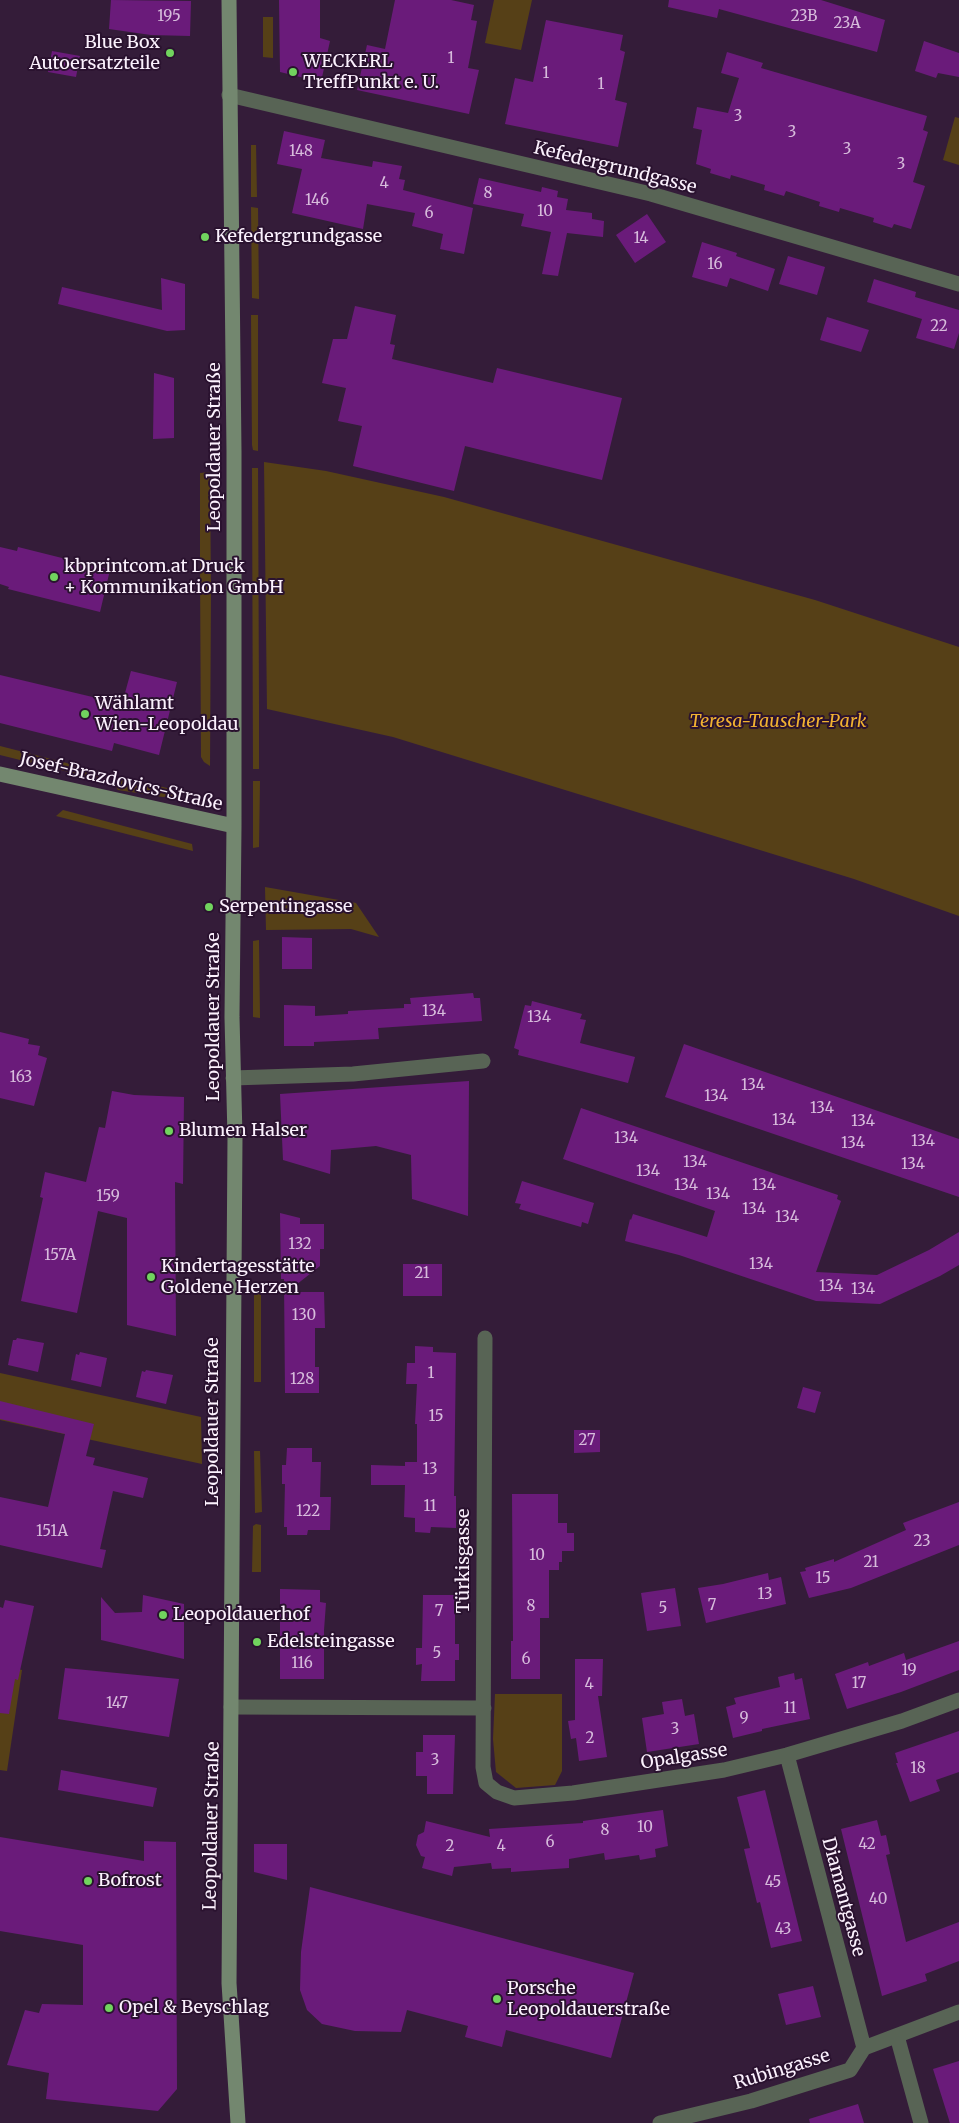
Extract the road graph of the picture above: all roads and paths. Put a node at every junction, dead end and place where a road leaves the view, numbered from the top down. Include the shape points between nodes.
1 (228, 0) edge
2 (229, 95) junction
3 (959, 284) edge
4 (0, 774) edge
5 (234, 826) junction
6 (482, 1061) dead end
7 (233, 1078) junction
8 (484, 1338) dead end
9 (959, 1700) edge
10 (231, 1706) junction
11 (484, 1708) junction
12 (787, 1755) junction
13 (959, 2012) edge
14 (897, 2036) junction
15 (864, 2048) junction
16 (238, 2123) edge
17 (660, 2123) edge
18 (921, 2123) edge

1 - 2 main road, Leopoldauer Straße
2 - 3 street, Kefedergrundgasse via 651,194
2 - 5 main road, Leopoldauer Straße via 234,460
4 - 5 main road, Josef-Brazdovics-Straße
5 - 7 main road, Leopoldauer Straße
6 - 7 street via 353,1074
7 - 10 main road, Leopoldauer Straße
8 - 11 street, Türkisgasse
9 - 12 street, Opalgasse via 902,1722
10 - 11 street
10 - 16 main road, Leopoldauer Straße via 229,1983
11 - 12 street, Opalgasse via 483,1767 486,1783 497,1792 514,1798 573,1793 724,1770
12 - 15 street, Diamantgasse
13 - 14 street
14 - 15 street
14 - 18 street
15 - 17 street, Rubingasse via 850,2070 750,2101

